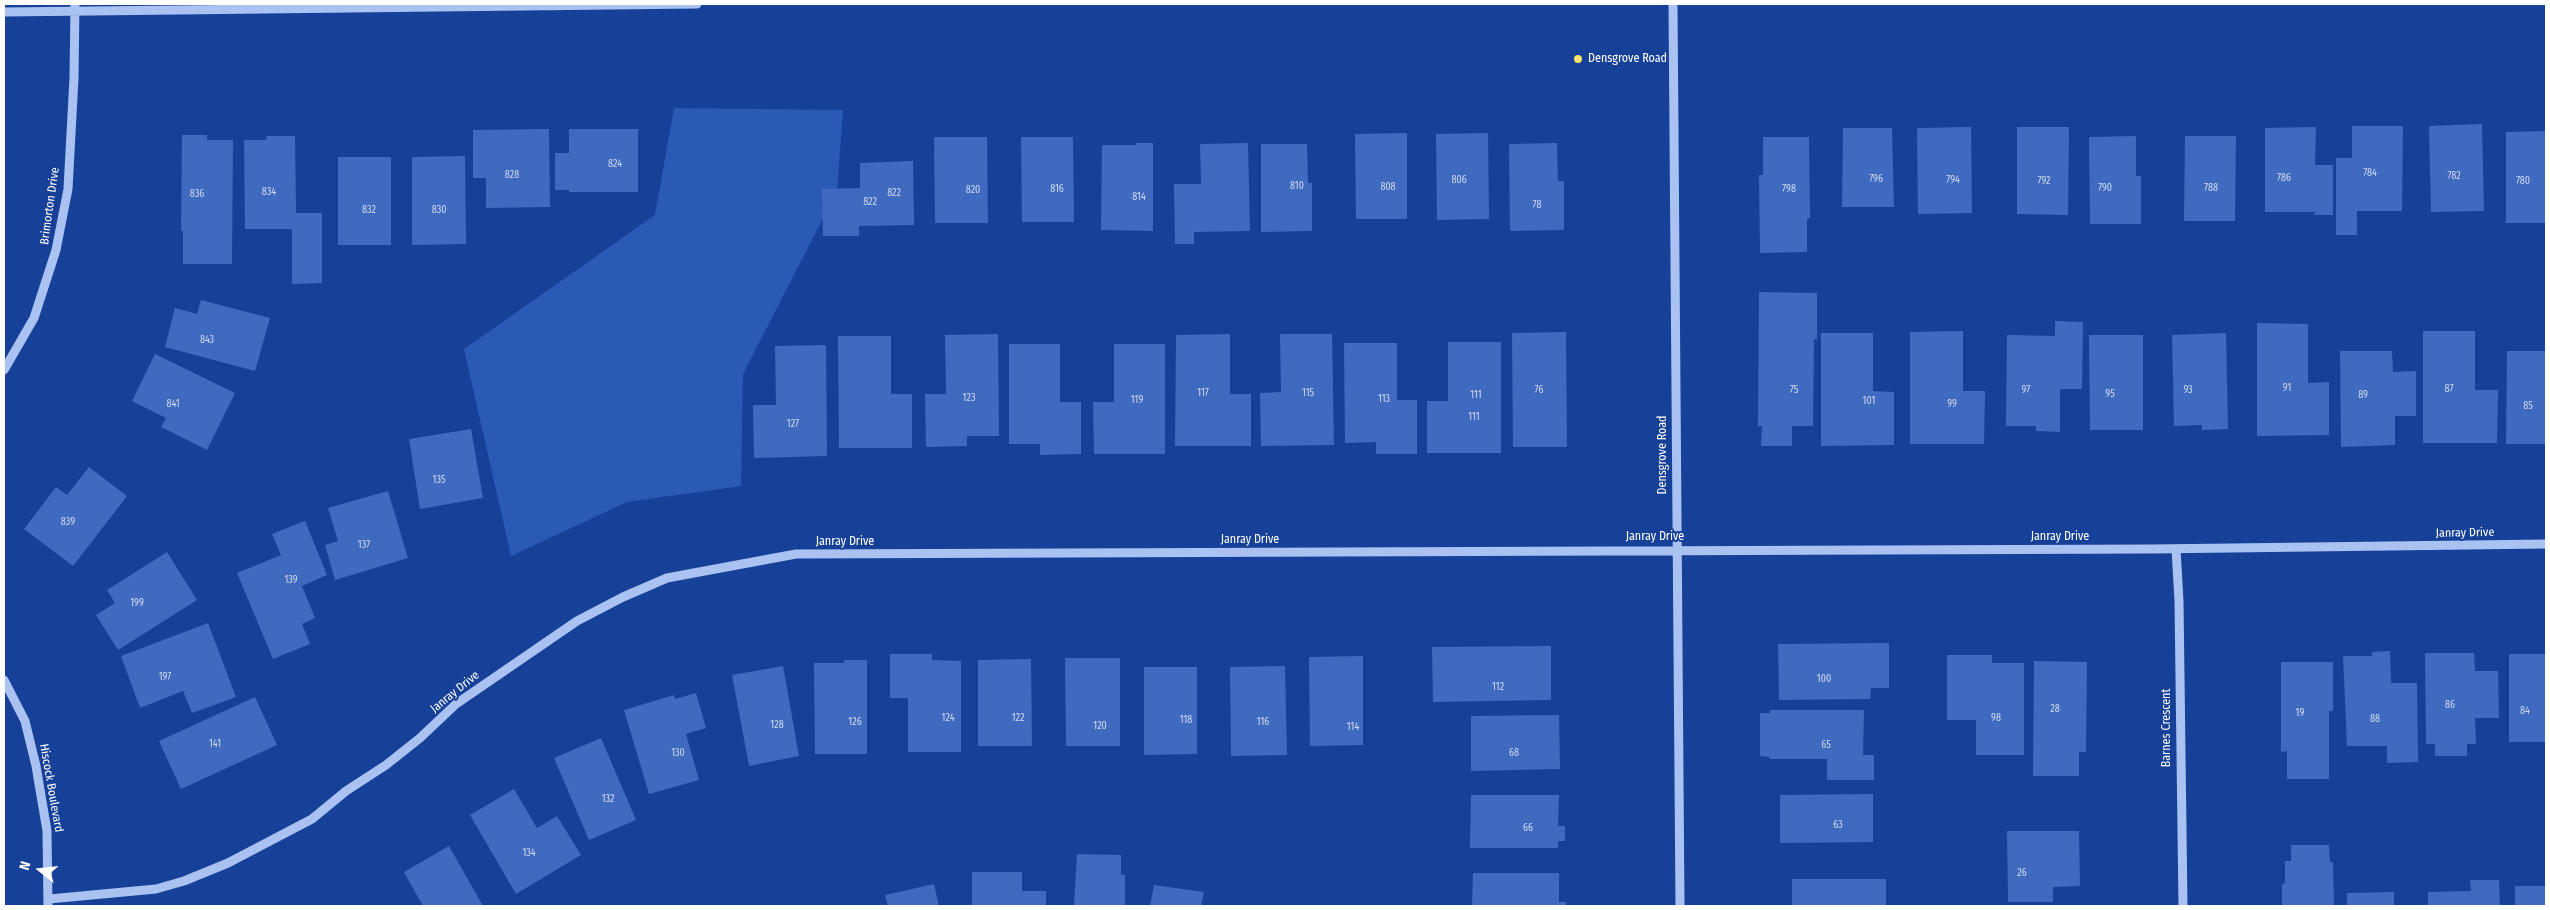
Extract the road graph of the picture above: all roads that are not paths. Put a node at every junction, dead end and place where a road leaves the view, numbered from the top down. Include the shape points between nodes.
1 (697, 4) edge
2 (1673, 4) edge
3 (74, 8) edge
4 (4, 12) edge
5 (4, 370) edge
6 (2546, 544) edge
7 (2176, 549) junction
8 (1676, 550) junction
9 (4, 680) edge
10 (48, 903) edge
11 (1680, 906) edge
12 (2182, 906) edge

1 - 3 street
2 - 8 street, Densgrove Road
3 - 4 street
3 - 5 street, Brimorton Drive via 68,189 56,250 34,318
6 - 7 street, Janray Drive
7 - 8 street, Janray Drive
7 - 12 street, Barnes Crescent
8 - 10 street, Janray Drive via 796,554 677,576 623,597 577,621 456,704 420,738 312,819 228,863 156,889
8 - 11 street, Densgrove Road
9 - 10 street, Hiscock Boulevard via 25,722 36,766 47,831

